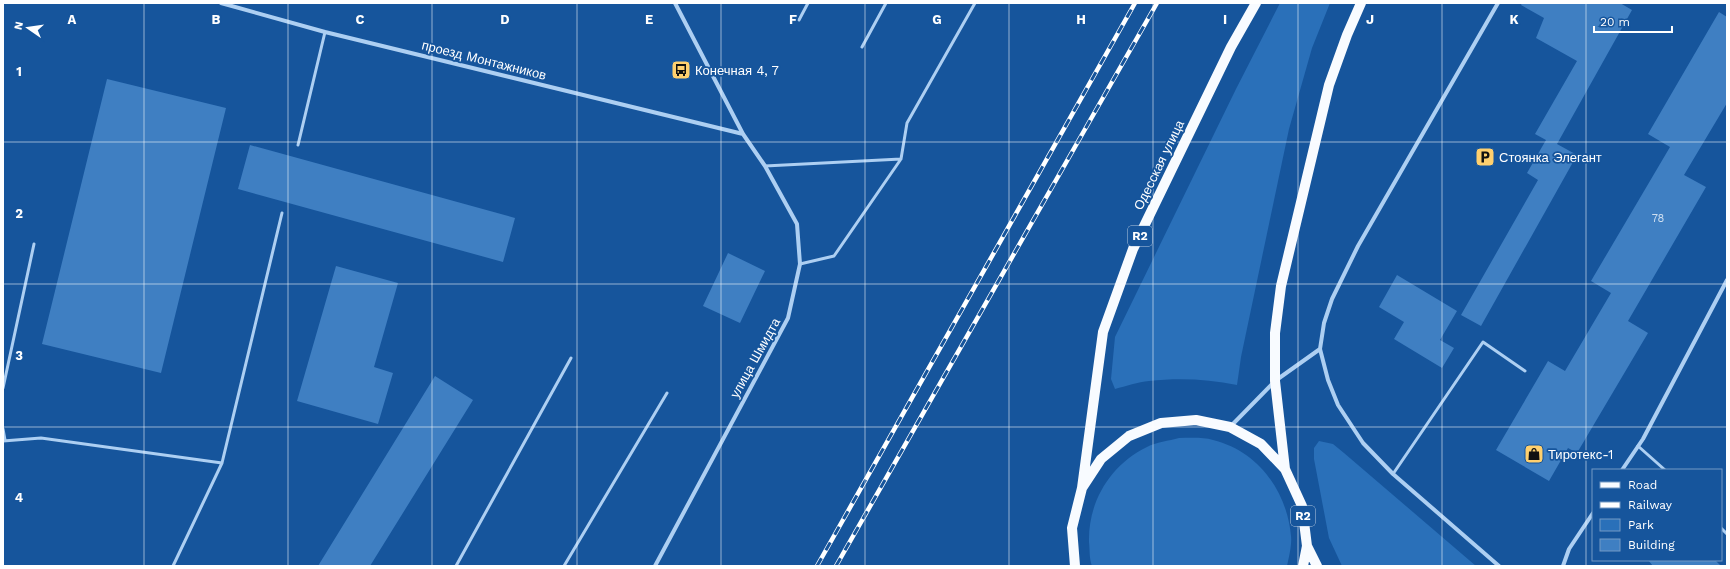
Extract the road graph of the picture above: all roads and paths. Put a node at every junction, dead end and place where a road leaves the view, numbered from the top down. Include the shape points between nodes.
1 (221, 3) edge
2 (675, 3) edge
3 (808, 3) edge
4 (886, 3) edge
5 (975, 3) edge
6 (1256, 3) edge
7 (1361, 3) edge
8 (1498, 3) edge
9 (799, 20) dead end
10 (325, 32) junction
11 (862, 47) dead end
12 (743, 134) junction
13 (298, 145) dead end
14 (901, 159) junction
15 (765, 166) junction
16 (282, 213) dead end
17 (34, 244) dead end
18 (800, 264) junction
19 (1727, 280) edge
20 (1320, 349) junction
21 (571, 358) dead end
22 (1525, 371) dead end
23 (1275, 381) junction
24 (3, 388) edge
25 (667, 393) dead end
26 (1230, 427) junction
27 (3, 428) edge
28 (4, 440) edge
29 (1638, 446) junction
30 (222, 463) junction
31 (1285, 469) junction
32 (1623, 469) edge
33 (1664, 469) edge
34 (1393, 474) junction
35 (1082, 488) junction
36 (1592, 515) edge
37 (1306, 546) junction
38 (173, 566) edge
39 (456, 566) edge
40 (564, 566) edge
41 (655, 566) edge
42 (1075, 566) edge
43 (1303, 566) edge
44 (1317, 566) edge
45 (1499, 566) edge
46 (1563, 566) edge

1 - 10 street, проезд Монтажников
2 - 12 street, улица Шмидта
3 - 9 lane
4 - 11 lane
5 - 14 lane via 907,123
6 - 35 main road, Одесская улица / R2 via 1231,47 1137,242 1103,332
7 - 23 main road, R2 via 1329,85 1294,228 1281,286 1275,333
8 - 20 street via 1358,246 1332,299 1324,323
10 - 12 street, проезд Монтажников
10 - 13 lane
12 - 15 street, улица Шмидта
14 - 15 lane
14 - 18 lane via 834,256
15 - 18 street, улица Шмидта via 797,224
16 - 30 lane
17 - 24 lane
18 - 41 street, улица Шмидта via 788,318
19 - 29 street
20 - 23 street
20 - 34 street via 1338,406 1363,443
21 - 39 lane
22 - 34 lane via 1483,342
23 - 26 street
23 - 31 main road, R2
25 - 40 lane
26 - 31 main road, R2 via 1261,444
26 - 35 main road, R2 via 1196,420 1161,423 1129,436 1102,459
27 - 28 lane
28 - 30 lane via 41,438
29 - 32 street
29 - 33 lane
30 - 38 lane
31 - 37 main road, R2 via 1302,506
34 - 45 street
35 - 42 main road, R2 via 1072,528
36 - 46 street via 1569,549
37 - 43 main road, R2
37 - 44 main road, R2

